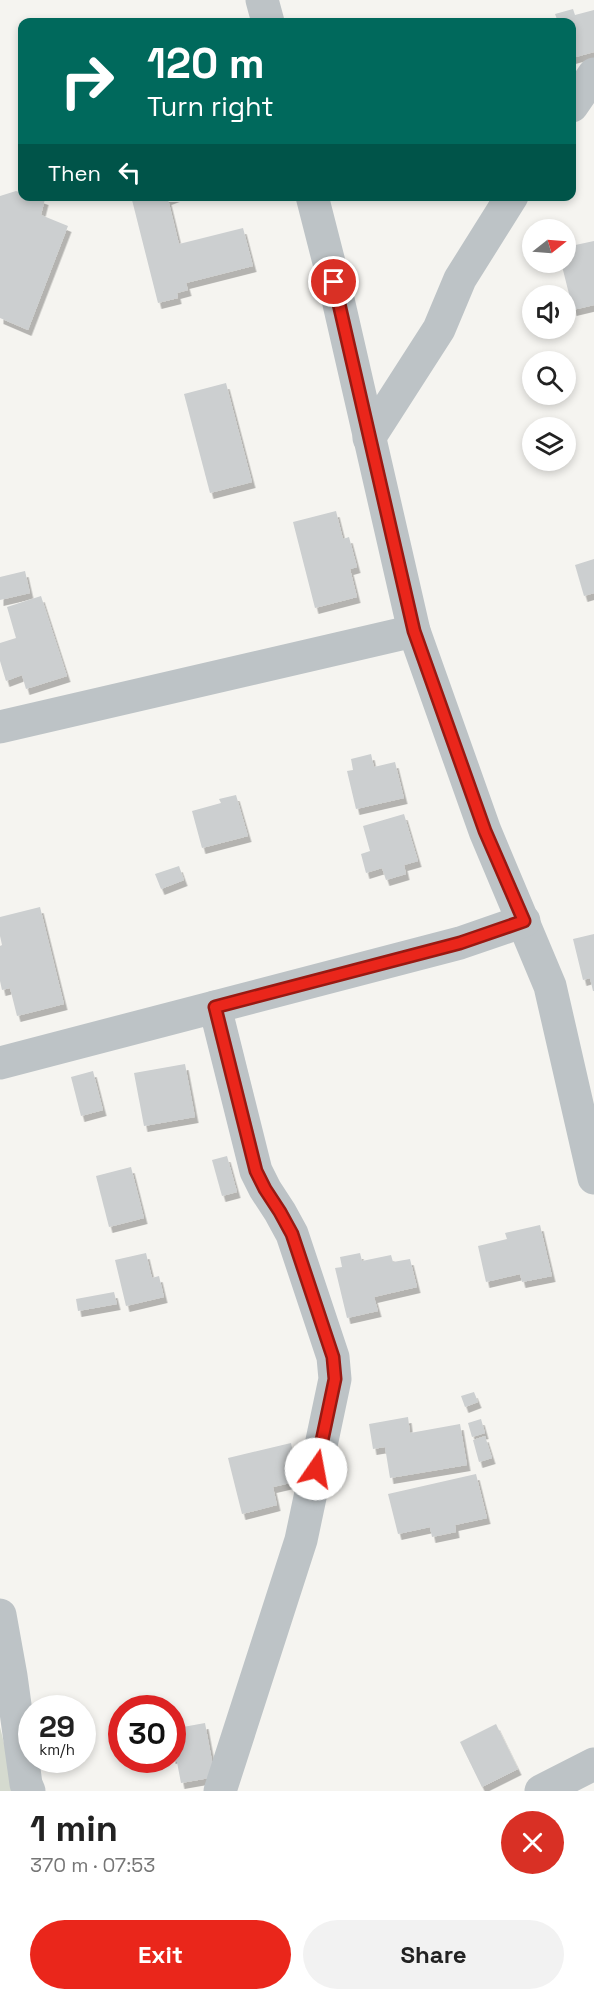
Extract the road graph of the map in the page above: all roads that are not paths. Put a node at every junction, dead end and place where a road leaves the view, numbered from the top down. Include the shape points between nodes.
1 (262, 0) edge
2 (267, 18) edge
3 (594, 74) edge
4 (576, 100) edge
5 (313, 201) edge
6 (509, 201) edge
7 (369, 438) junction
8 (414, 631) junction
9 (0, 727) edge
10 (524, 921) junction
11 (215, 1007) junction
12 (0, 1063) edge
13 (594, 1178) edge
14 (0, 1614) edge
15 (594, 1764) edge
16 (29, 1791) edge
17 (220, 1791) edge
18 (541, 1791) edge

1 - 2 street
3 - 4 street
5 - 7 street
6 - 7 street via 460,279 439,329
7 - 8 street
8 - 9 street
8 - 10 street via 485,831
10 - 11 street via 460,943
10 - 13 street via 550,986
11 - 12 street
11 - 17 street via 256,1171 292,1234 333,1357 335,1379 301,1540
14 - 16 street
15 - 18 street

